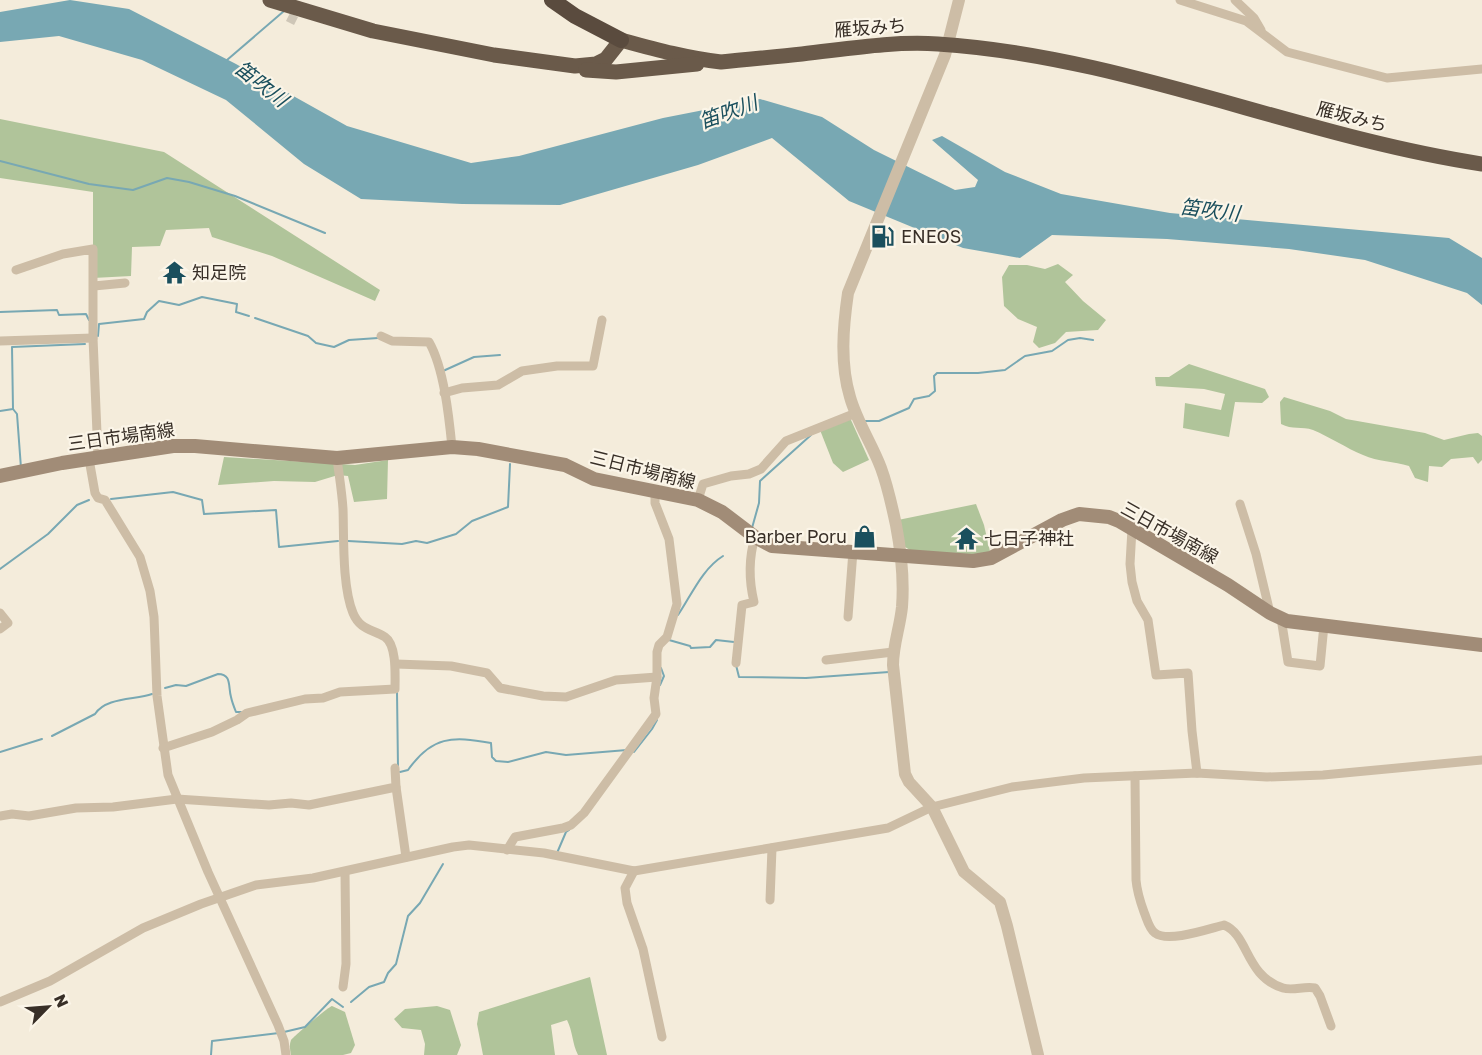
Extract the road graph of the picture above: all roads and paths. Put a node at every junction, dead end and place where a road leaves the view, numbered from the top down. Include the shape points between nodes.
1 (270, 0) edge
2 (552, 0) edge
3 (959, 0) edge
4 (1180, 0) edge
5 (1235, 0) edge
6 (298, 4) edge
7 (1263, 32) junction
8 (621, 40) junction
9 (947, 50) junction
10 (721, 62) junction
11 (575, 66) junction
12 (1482, 69) edge
13 (1482, 164) edge
14 (16, 270) dead end
15 (125, 283) dead end
16 (94, 286) junction
17 (602, 320) dead end
18 (381, 336) dead end
19 (93, 338) junction
20 (0, 340) edge
21 (444, 393) junction
22 (856, 413) junction
23 (452, 447) junction
24 (94, 458) junction
25 (337, 458) junction
26 (0, 476) edge
27 (655, 492) junction
28 (699, 500) junction
29 (1240, 504) dead end
30 (1132, 529) junction
31 (755, 537) junction
32 (853, 551) junction
33 (899, 554) junction
34 (0, 613) edge
35 (1275, 615) junction
36 (848, 617) dead end
37 (1324, 625) junction
38 (0, 629) edge
39 (1482, 645) edge
40 (893, 652) junction
41 (826, 660) dead end
42 (736, 663) dead end
43 (396, 664) junction
44 (657, 677) junction
45 (163, 748) junction
46 (1482, 760) edge
47 (395, 768) dead end
48 (1197, 773) junction
49 (1136, 776) junction
50 (396, 787) junction
51 (177, 799) junction
52 (932, 807) junction
53 (0, 816) edge
54 (772, 848) junction
55 (507, 850) junction
56 (406, 857) junction
57 (634, 871) junction
58 (345, 872) junction
59 (219, 898) junction
60 (770, 900) dead end
61 (343, 987) dead end
62 (0, 1002) edge
63 (1331, 1026) dead end
64 (662, 1037) dead end
65 (286, 1055) edge
66 (1038, 1055) edge

1 - 6 highway
2 - 8 highway
3 - 9 street
4 - 7 street via 1246,21
5 - 7 street
6 - 11 highway via 347,25 494,55
7 - 12 street via 1287,52 1387,78
8 - 10 highway, 雁坂みち via 670,54
8 - 11 highway via 606,59
9 - 10 highway, 雁坂みち via 915,44 873,45
9 - 13 highway, 雁坂みち via 1053,60 1383,145
9 - 22 street via 848,293 843,351 847,386
10 - 11 highway via 616,72
14 - 16 street via 63,254 93,249
15 - 16 street
16 - 19 street
17 - 21 street via 593,366 557,366 522,372 498,385
18 - 21 street via 392,341 429,342
19 - 20 street
19 - 24 street
21 - 23 street
22 - 28 street via 786,441 761,469 703,484
22 - 33 street via 890,495
23 - 25 main road, 三日市場南線
23 - 27 main road, 三日市場南線 via 565,465 594,479
24 - 25 main road, 三日市場南線 via 195,446
24 - 26 main road, 三日市場南線
24 - 45 street via 95,493 105,500 140,557 150,591
25 - 43 street via 347,587 353,614 365,630 389,641
27 - 28 main road, 三日市場南線
27 - 44 street via 655,503 669,539 678,604 667,637 659,645
28 - 31 main road, 三日市場南線
29 - 35 street
30 - 33 main road, 三日市場南線 via 1109,518 1079,514 992,558 973,561
30 - 35 main road, 三日市場南線
30 - 48 street via 1132,582 1148,620 1156,675 1188,672
31 - 32 main road, 三日市場南線 via 772,546
31 - 42 street via 750,552 754,602 742,605
32 - 33 main road, 三日市場南線
32 - 36 street
33 - 40 street via 902,606
34 - 38 street via 8,623
35 - 37 main road, 三日市場南線 via 1287,621
35 - 37 street via 1287,662 1320,666
37 - 39 main road, 三日市場南線
40 - 41 street
40 - 52 street via 905,774
43 - 44 street via 451,666 487,673 500,688 543,696 566,697 616,680
43 - 45 street via 395,689 340,692 323,699 304,699 247,713 212,732
44 - 55 street via 656,714 584,813 563,828 515,837
45 - 51 street
46 - 48 street via 1323,775
47 - 50 street
48 - 49 street
49 - 52 street via 1012,787
49 - 63 street via 1136,880 1151,928 1163,936 1224,925 1237,934 1256,971 1289,990 1315,988
50 - 51 street via 309,805
50 - 56 street
51 - 53 street
51 - 59 street
52 - 54 street via 888,828
52 - 66 street via 964,872 1000,902
54 - 57 street
54 - 60 street
55 - 56 street via 469,845
55 - 57 street via 544,853
56 - 58 street
57 - 64 street via 625,888 627,903 643,949
58 - 59 street via 256,885
58 - 61 street
59 - 62 street via 143,928 50,981
59 - 65 street via 278,1025

